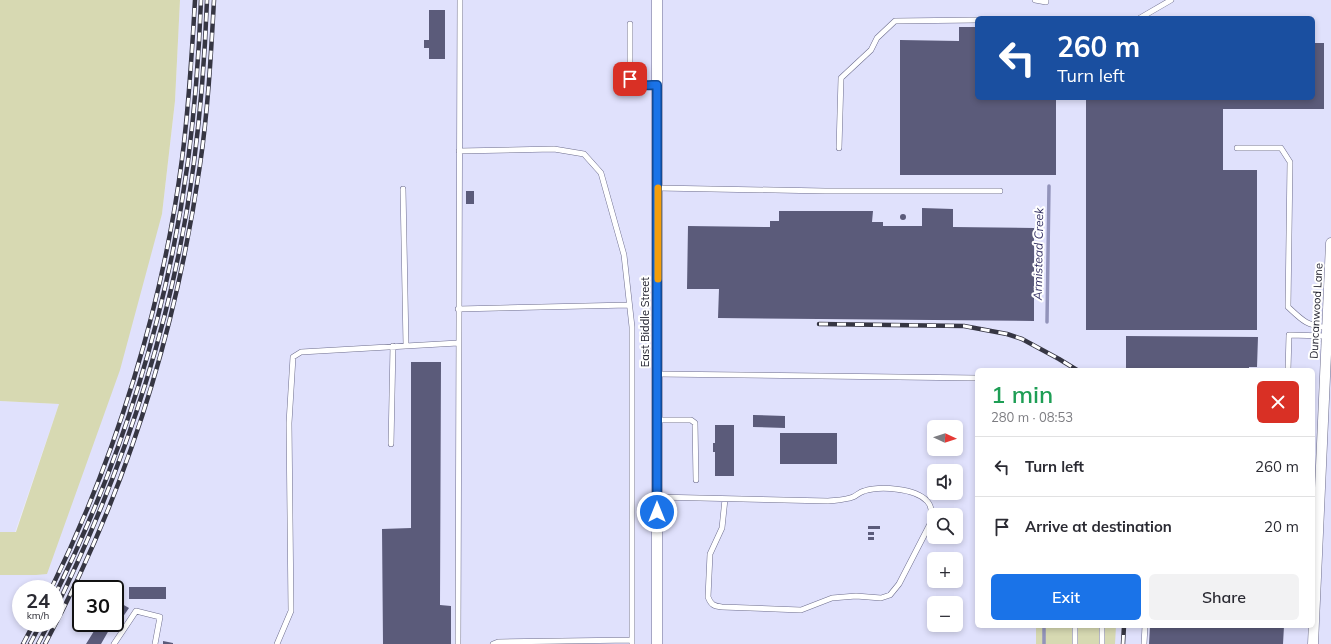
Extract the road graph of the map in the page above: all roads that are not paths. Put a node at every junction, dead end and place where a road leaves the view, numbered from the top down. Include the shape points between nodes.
1 (460, 0) edge
2 (657, 0) edge
3 (1035, 0) edge
4 (1046, 0) edge
5 (1171, 0) edge
6 (1143, 16) edge
7 (975, 20) edge
8 (630, 24) dead end
9 (657, 85) junction
10 (840, 148) dead end
11 (1237, 148) dead end
12 (459, 151) junction
13 (658, 188) junction
14 (403, 190) dead end
15 (1000, 191) dead end
16 (1331, 243) edge
17 (629, 305) junction
18 (458, 309) junction
19 (1328, 330) edge
20 (458, 343) junction
21 (406, 345) junction
22 (393, 346) junction
23 (1288, 368) edge
24 (1328, 368) edge
25 (657, 374) junction
26 (975, 378) edge
27 (657, 420) junction
28 (391, 444) dead end
29 (696, 480) dead end
30 (1317, 481) edge
31 (657, 497) junction
32 (724, 499) junction
33 (1315, 562) edge
34 (1074, 628) edge
35 (1102, 628) edge
36 (1145, 628) edge
37 (1313, 628) edge
38 (632, 642) edge
39 (114, 644) edge
40 (155, 644) edge
41 (277, 644) edge
42 (458, 644) edge
43 (493, 644) edge
44 (657, 644) edge
45 (1075, 644) edge
46 (1102, 644) edge
47 (1144, 644) edge
48 (1313, 644) edge

1 - 12 lane
2 - 9 street, East Biddle Street
3 - 4 lane
5 - 6 lane
7 - 10 lane via 895,21 877,38 871,50 841,78
8 - 9 lane via 630,79 641,85
9 - 13 street, East Biddle Street
11 - 19 lane via 1281,148 1290,162 1288,307 1304,322
12 - 17 lane via 554,149 584,154 601,173 624,255
12 - 18 lane
13 - 15 lane
13 - 25 street, East Biddle Street
14 - 21 lane
16 - 19 street, Duncanwood Lane
17 - 18 lane
17 - 38 lane via 632,327
18 - 20 lane
19 - 23 lane via 1289,335
19 - 24 street, Duncanwood Lane
20 - 21 lane
20 - 42 lane
21 - 22 lane
22 - 28 lane
22 - 41 lane via 301,352 292,357 289,423 291,611
24 - 30 street, Duncanwood Lane
25 - 26 lane
25 - 27 street, East Biddle Street
27 - 29 lane via 691,420 696,423
27 - 31 street, East Biddle Street
30 - 33 street, Duncanwood Lane
31 - 32 lane
31 - 44 street, East Biddle Street
32 - 32 lane via 836,500 852,497 863,491 892,488 909,491 927,501 932,512 932,522 899,584 890,595 881,598 832,598 801,610 722,607 714,606 708,597 710,554 722,528
34 - 45 lane
35 - 46 lane
36 - 47 lane
37 - 48 street, Duncanwood Lane
38 - 43 lane
39 - 40 lane via 136,611 160,617

